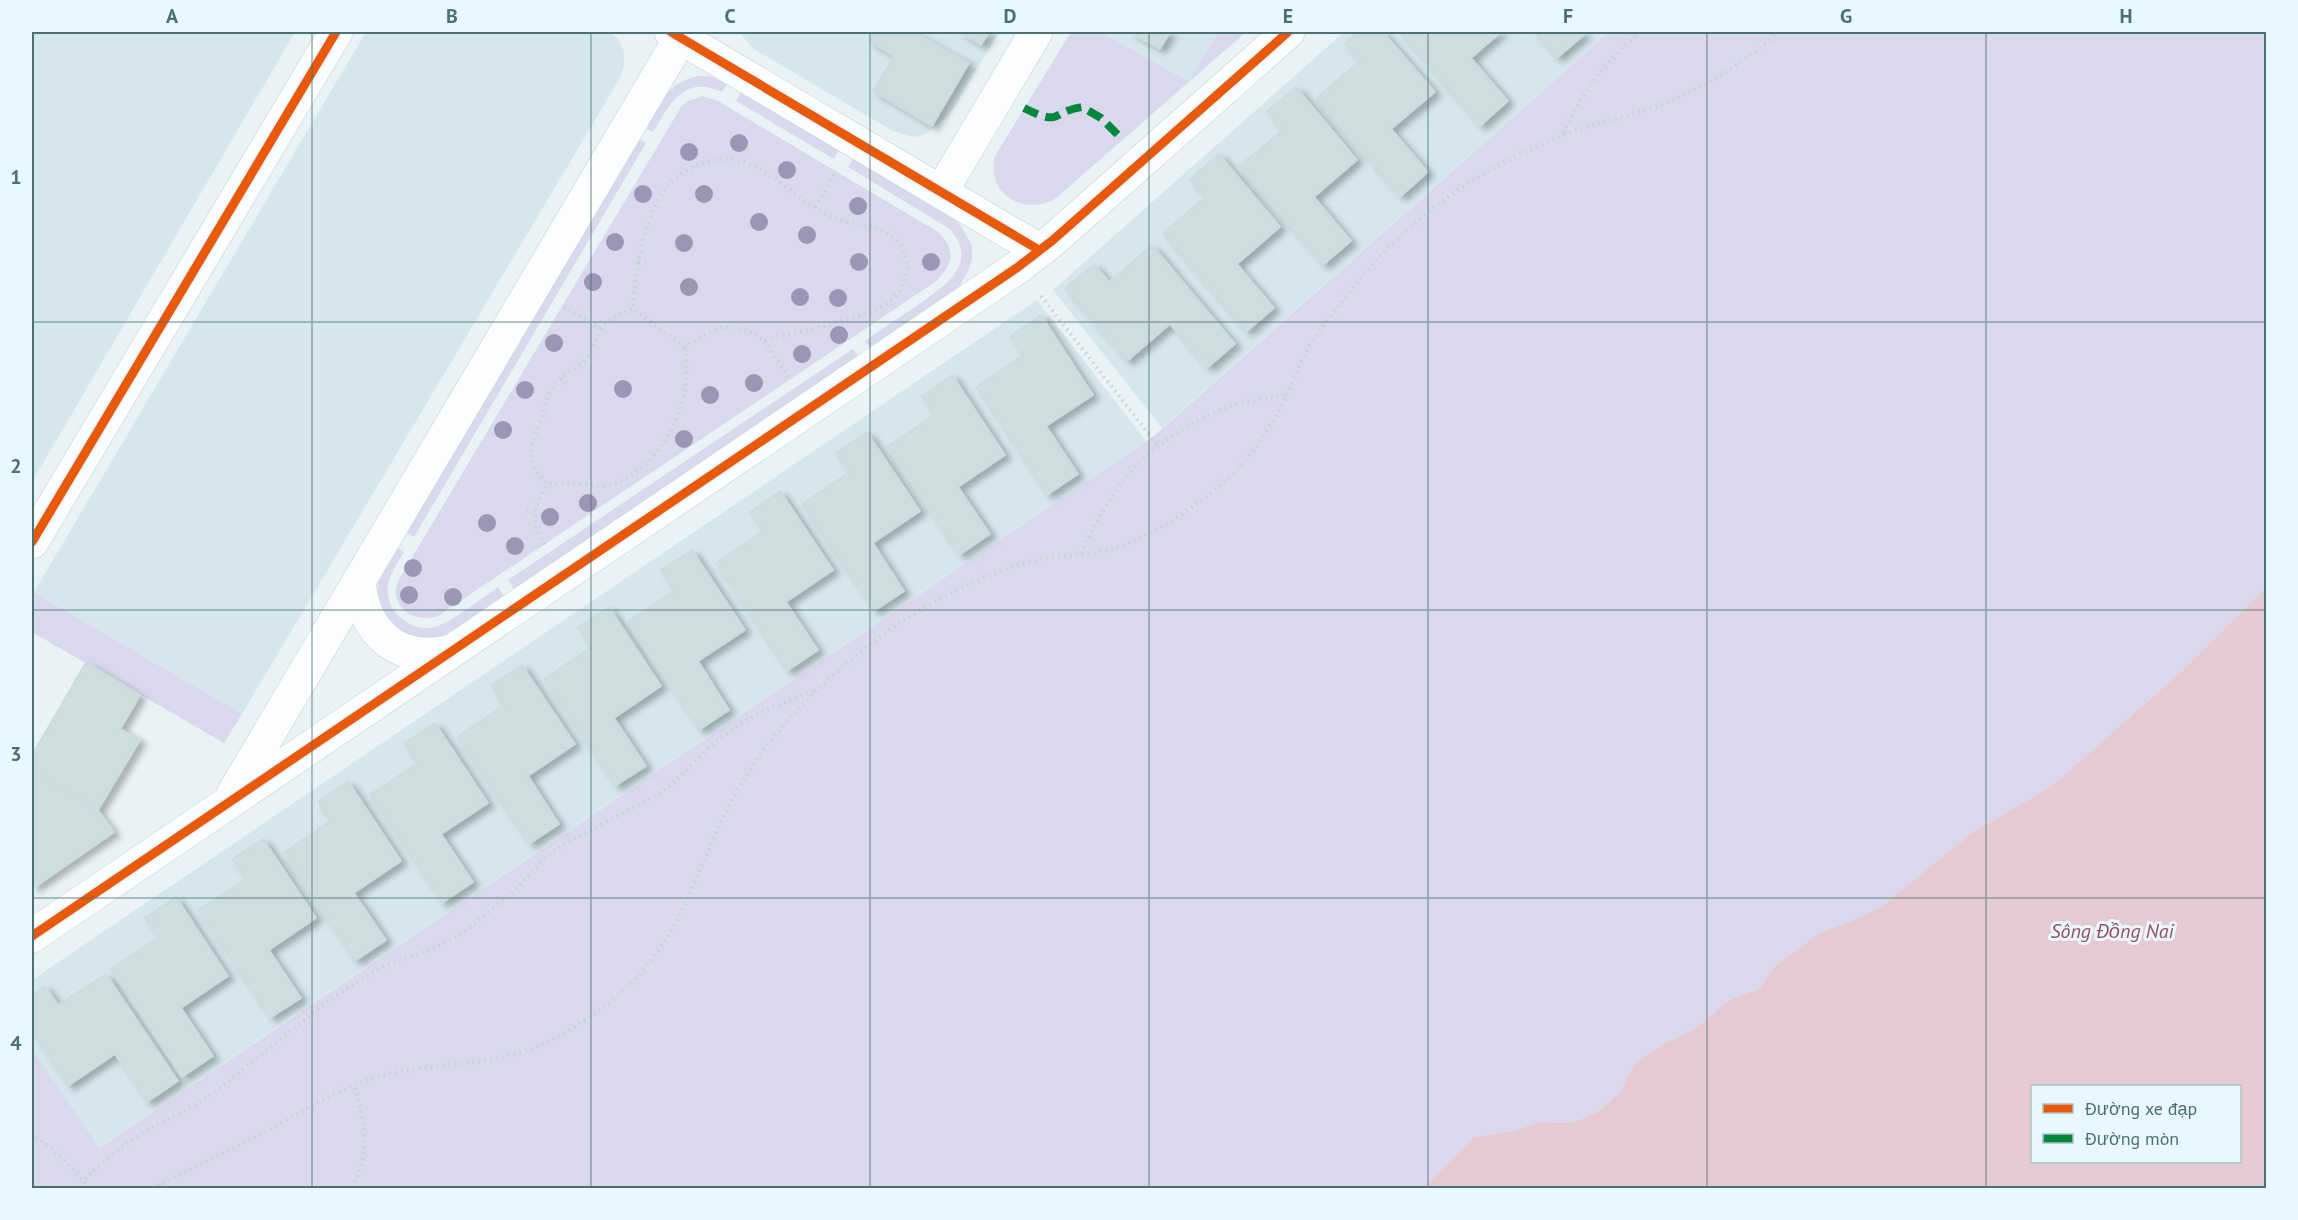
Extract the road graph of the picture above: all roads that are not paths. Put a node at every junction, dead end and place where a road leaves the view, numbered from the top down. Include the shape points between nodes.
1 (336, 32) edge
2 (1036, 32) edge
3 (1288, 32) edge
4 (679, 34) edge
5 (941, 192) junction
6 (1029, 259) junction
7 (32, 542) edge
8 (359, 580) junction
9 (451, 651) junction
10 (228, 803) junction
11 (32, 936) edge

1 - 7 street
2 - 5 street
3 - 6 street
4 - 5 street
4 - 8 street
5 - 6 street
6 - 9 street
8 - 9 street via 366,615 388,642 419,654
8 - 10 street
9 - 10 street
10 - 11 street

